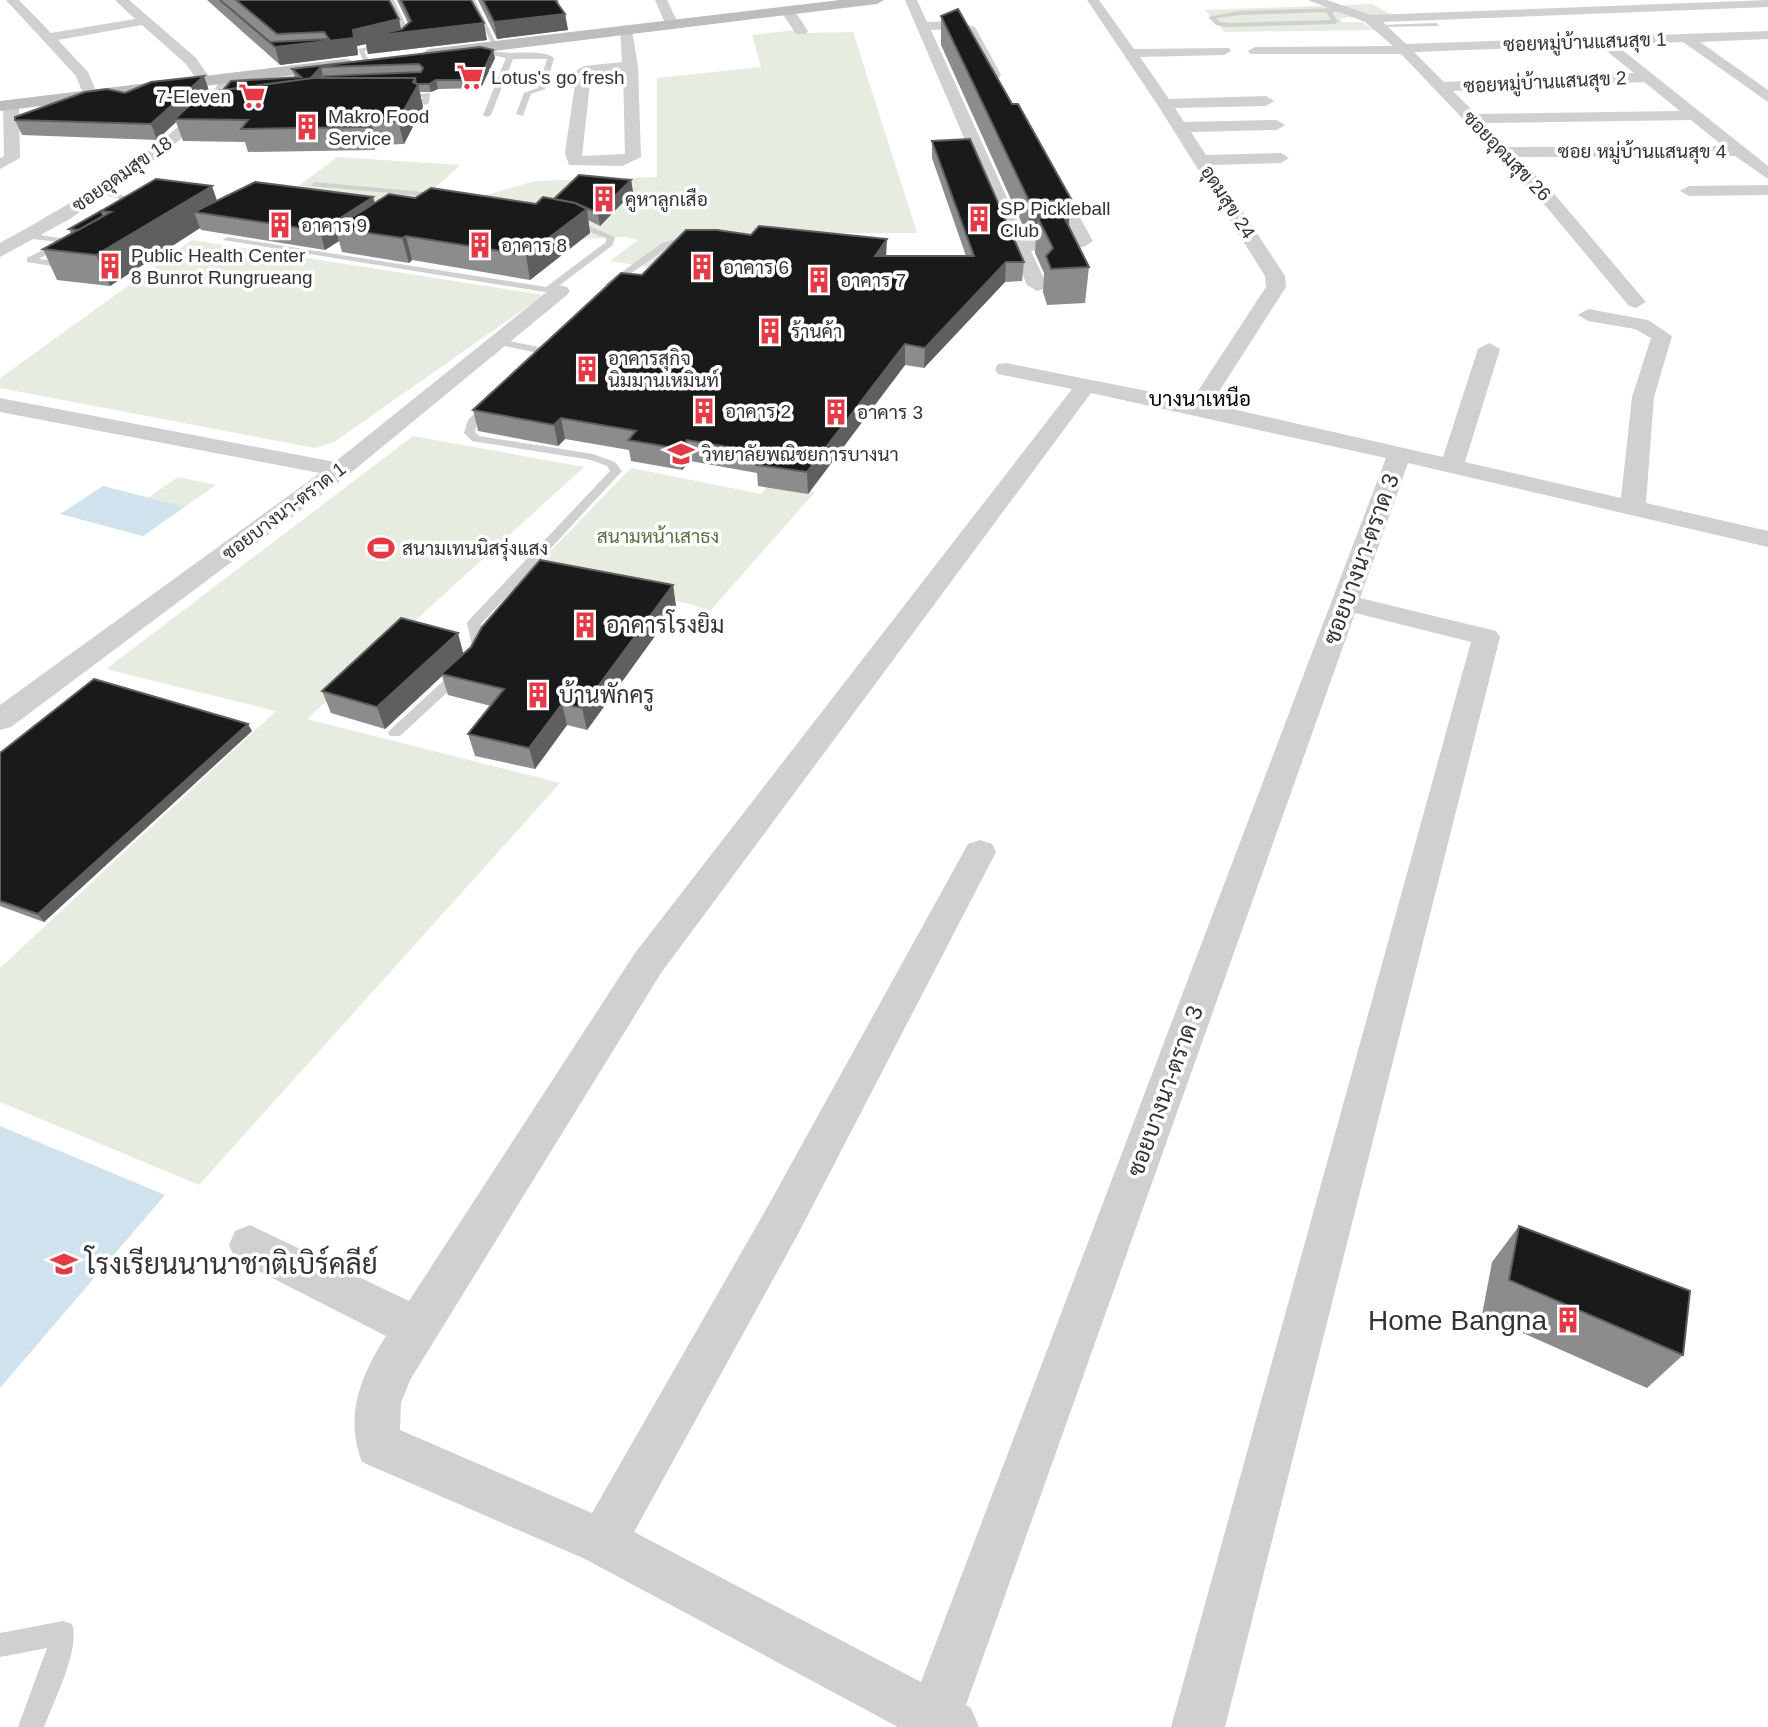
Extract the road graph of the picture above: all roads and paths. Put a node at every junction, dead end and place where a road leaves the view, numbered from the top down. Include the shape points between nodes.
1 (12, 0) edge
2 (121, 0) edge
3 (391, 0) edge
4 (472, 0) edge
5 (661, 0) edge
6 (877, 0) edge
7 (911, 0) edge
8 (1093, 0) edge
9 (1314, 0) edge
10 (1452, 0) edge
11 (1514, 0) edge
12 (1576, 0) edge
13 (1634, 0) edge
14 (1391, 1) edge
15 (841, 2) edge
16 (1762, 2) edge
17 (1699, 3) edge
18 (1723, 5) junction
19 (1649, 8) junction
20 (787, 10) junction
21 (1595, 10) junction
22 (1335, 11) junction
23 (1535, 13) junction
24 (1474, 15) junction
25 (1412, 18) junction
26 (145, 21) junction
27 (1375, 23) junction
28 (672, 24) junction
29 (903, 24) dead end
30 (923, 24) junction
31 (1437, 25) dead end
32 (1760, 26) edge
33 (625, 30) junction
34 (801, 31) dead end
35 (47, 38) junction
36 (557, 38) junction
37 (1686, 38) junction
38 (1604, 42) junction
39 (488, 47) junction
40 (1403, 49) junction
41 (1224, 51) dead end
42 (1255, 51) dead end
43 (1128, 53) junction
44 (544, 55) junction
45 (510, 57) junction
46 (366, 61) junction
47 (631, 66) junction
48 (1169, 72) dead end
49 (1142, 73) junction
50 (1648, 77) junction
51 (229, 78) junction
52 (205, 81) junction
53 (415, 86) edge
54 (1441, 87) junction
55 (1001, 88) edge
56 (517, 93) dead end
57 (528, 93) junction
58 (495, 94) junction
59 (506, 94) dead end
60 (409, 95) junction
61 (90, 96) junction
62 (386, 96) edge
63 (1768, 97) edge
64 (1266, 101) dead end
65 (425, 103) dead end
66 (1165, 104) junction
67 (6, 106) edge
68 (520, 114) dead end
69 (487, 115) dead end
70 (1693, 115) junction
71 (1472, 119) junction
72 (1276, 125) dead end
73 (1179, 127) junction
74 (992, 135) edge
75 (973, 136) junction
76 (956, 137) edge
77 (1739, 151) junction
78 (1503, 152) junction
79 (1038, 157) edge
80 (1281, 158) dead end
81 (1201, 160) junction
82 (6, 161) edge
83 (1768, 174) edge
84 (314, 184) dead end
85 (1768, 190) edge
86 (102, 191) junction
87 (1689, 191) dead end
88 (425, 192) junction
89 (451, 197) edge
90 (147, 204) junction
91 (160, 206) edge
92 (404, 206) edge
93 (136, 210) edge
94 (555, 218) edge
95 (28, 236) junction
96 (712, 237) edge
97 (67, 240) junction
98 (227, 240) edge
99 (80, 242) edge
100 (1021, 246) junction
101 (339, 248) edge
102 (0, 251) edge
103 (77, 254) edge
104 (328, 255) junction
105 (1037, 285) dead end
106 (554, 290) junction
107 (601, 293) edge
108 (1636, 302) dead end
109 (1588, 315) dead end
110 (553, 341) edge
111 (499, 342) junction
112 (1489, 349) dead end
113 (544, 351) junction
114 (535, 360) edge
115 (1006, 369) dead end
116 (1085, 386) junction
117 (499, 396) edge
118 (0, 405) edge
119 (1197, 409) junction
120 (1399, 456) junction
121 (1452, 467) junction
122 (340, 470) junction
123 (1633, 506) junction
124 (1768, 538) edge
125 (1345, 603) junction
126 (0, 720) edge
127 (395, 733) dead end
128 (980, 852) dead end
129 (250, 1245) dead end
130 (418, 1329) junction
131 (602, 1542) junction
132 (0, 1645) edge
133 (941, 1724) edge
134 (32, 1727) edge
135 (1198, 1727) edge

1 - 35 street
2 - 26 street
3 - 46 lane via 409,37 360,50
4 - 39 lane
5 - 28 street
6 - 15 main road
7 - 30 street
8 - 43 street, อุดมสุข 24
9 - 22 street, ซอยอุดมสุข 26
10 - 24 street
11 - 23 street
12 - 21 street
13 - 19 street
14 - 25 street
15 - 20 main road
16 - 18 street, ซอยอุดมสุข 26
17 - 18 street, ซอยอุดมสุข 26
17 - 19 street, ซอยอุดมสุข 26
18 - 32 street
19 - 21 street, ซอยอุดมสุข 26
20 - 28 main road
20 - 34 street
21 - 23 street, ซอยอุดมสุข 26
22 - 22 lane via 1240,13 1211,17 1228,25 1335,22
22 - 27 street, ซอยอุดมสุข 26
23 - 24 street, ซอยอุดมสุข 26
24 - 25 street, ซอยอุดมสุข 26
25 - 27 street, ซอยอุดมสุข 26
26 - 35 street
26 - 52 street via 191,61
27 - 31 lane
27 - 40 street, ซอยอุดมสุข 26
28 - 33 main road
29 - 30 street
30 - 55 street via 970,30
30 - 75 street
32 - 37 street, ซอยหมู่บ้านแสนสุข 1
33 - 36 main road
33 - 47 street
35 - 61 street via 83,75
36 - 39 main road
36 - 44 lane via 542,46
37 - 38 street, ซอยหมู่บ้านแสนสุข 1
37 - 63 street
38 - 40 street, ซอยหมู่บ้านแสนสุข 1
38 - 50 street
39 - 45 lane via 485,52
39 - 46 main road via 429,60
40 - 42 street, ซอยหมู่บ้านแสนสุข 1
40 - 54 street, ซอยอุดมสุข 26
41 - 43 street
43 - 49 street, อุดมสุข 24
44 - 45 lane
44 - 57 lane via 551,58 541,89
45 - 58 lane
46 - 51 main road
47 - 47 street via 584,70 575,161 632,159
48 - 49 street
49 - 66 street, อุดมสุข 24
50 - 54 street, ซอยหมู่บ้านแสนสุข 2
50 - 70 street
51 - 52 main road
51 - 86 street, ซอยอุดมสุข 18 via 210,110
52 - 61 main road
53 - 60 lane
54 - 71 street, ซอยอุดมสุข 26
56 - 57 lane
57 - 68 lane
58 - 59 lane
58 - 69 lane
60 - 62 lane
60 - 65 lane via 427,95
61 - 67 main road
64 - 66 street
66 - 73 street, อุดมสุข 24
67 - 82 street
70 - 71 street
70 - 77 street
71 - 78 street, ซอยอุดมสุข 26
72 - 73 street
73 - 81 street, อุดมสุข 24
74 - 75 street
75 - 76 street
75 - 100 street
77 - 78 street, ซอย หมู่บ้านแสนสุข 4
77 - 83 street
78 - 108 street, ซอยอุดมสุข 26
79 - 100 street via 1084,241
80 - 81 street
81 - 119 street, อุดมสุข 24 via 1275,276 1276,286
84 - 88 lane
85 - 87 street
86 - 90 lane
86 - 95 street, ซอยอุดมสุข 18
88 - 89 lane
88 - 92 lane
90 - 91 lane
90 - 93 lane
94 - 106 lane via 582,223 611,237 610,243
95 - 97 lane
95 - 102 street, ซอยอุดมสุข 18
96 - 107 lane via 691,237 665,245
97 - 99 lane
97 - 103 lane via 30,260 58,264
98 - 104 lane
100 - 105 street
101 - 104 lane
104 - 106 lane
106 - 111 street, ซอยบางนา-ตราด 1
109 - 123 street via 1641,324 1662,336 1643,397
110 - 113 lane
111 - 113 lane
111 - 122 street, ซอยบางนา-ตราด 1
112 - 121 street
113 - 114 lane
115 - 116 street
116 - 119 street
116 - 130 street via 648,963
117 - 127 lane via 472,422 469,433 476,439 593,457 616,471 474,623 479,646 470,664
118 - 122 street
119 - 120 street
120 - 121 street
120 - 125 street, ซอยบางนา-ตราด 3
121 - 123 street
122 - 126 street, ซอยบางนา-ตราด 1
123 - 124 street
125 - 133 street, ซอยบางนา-ตราด 3
125 - 135 street via 1486,637
128 - 131 street via 783,1220
129 - 130 street
130 - 131 street via 380,1390 374,1416 379,1445
131 - 133 street
132 - 134 lane via 63,1633

